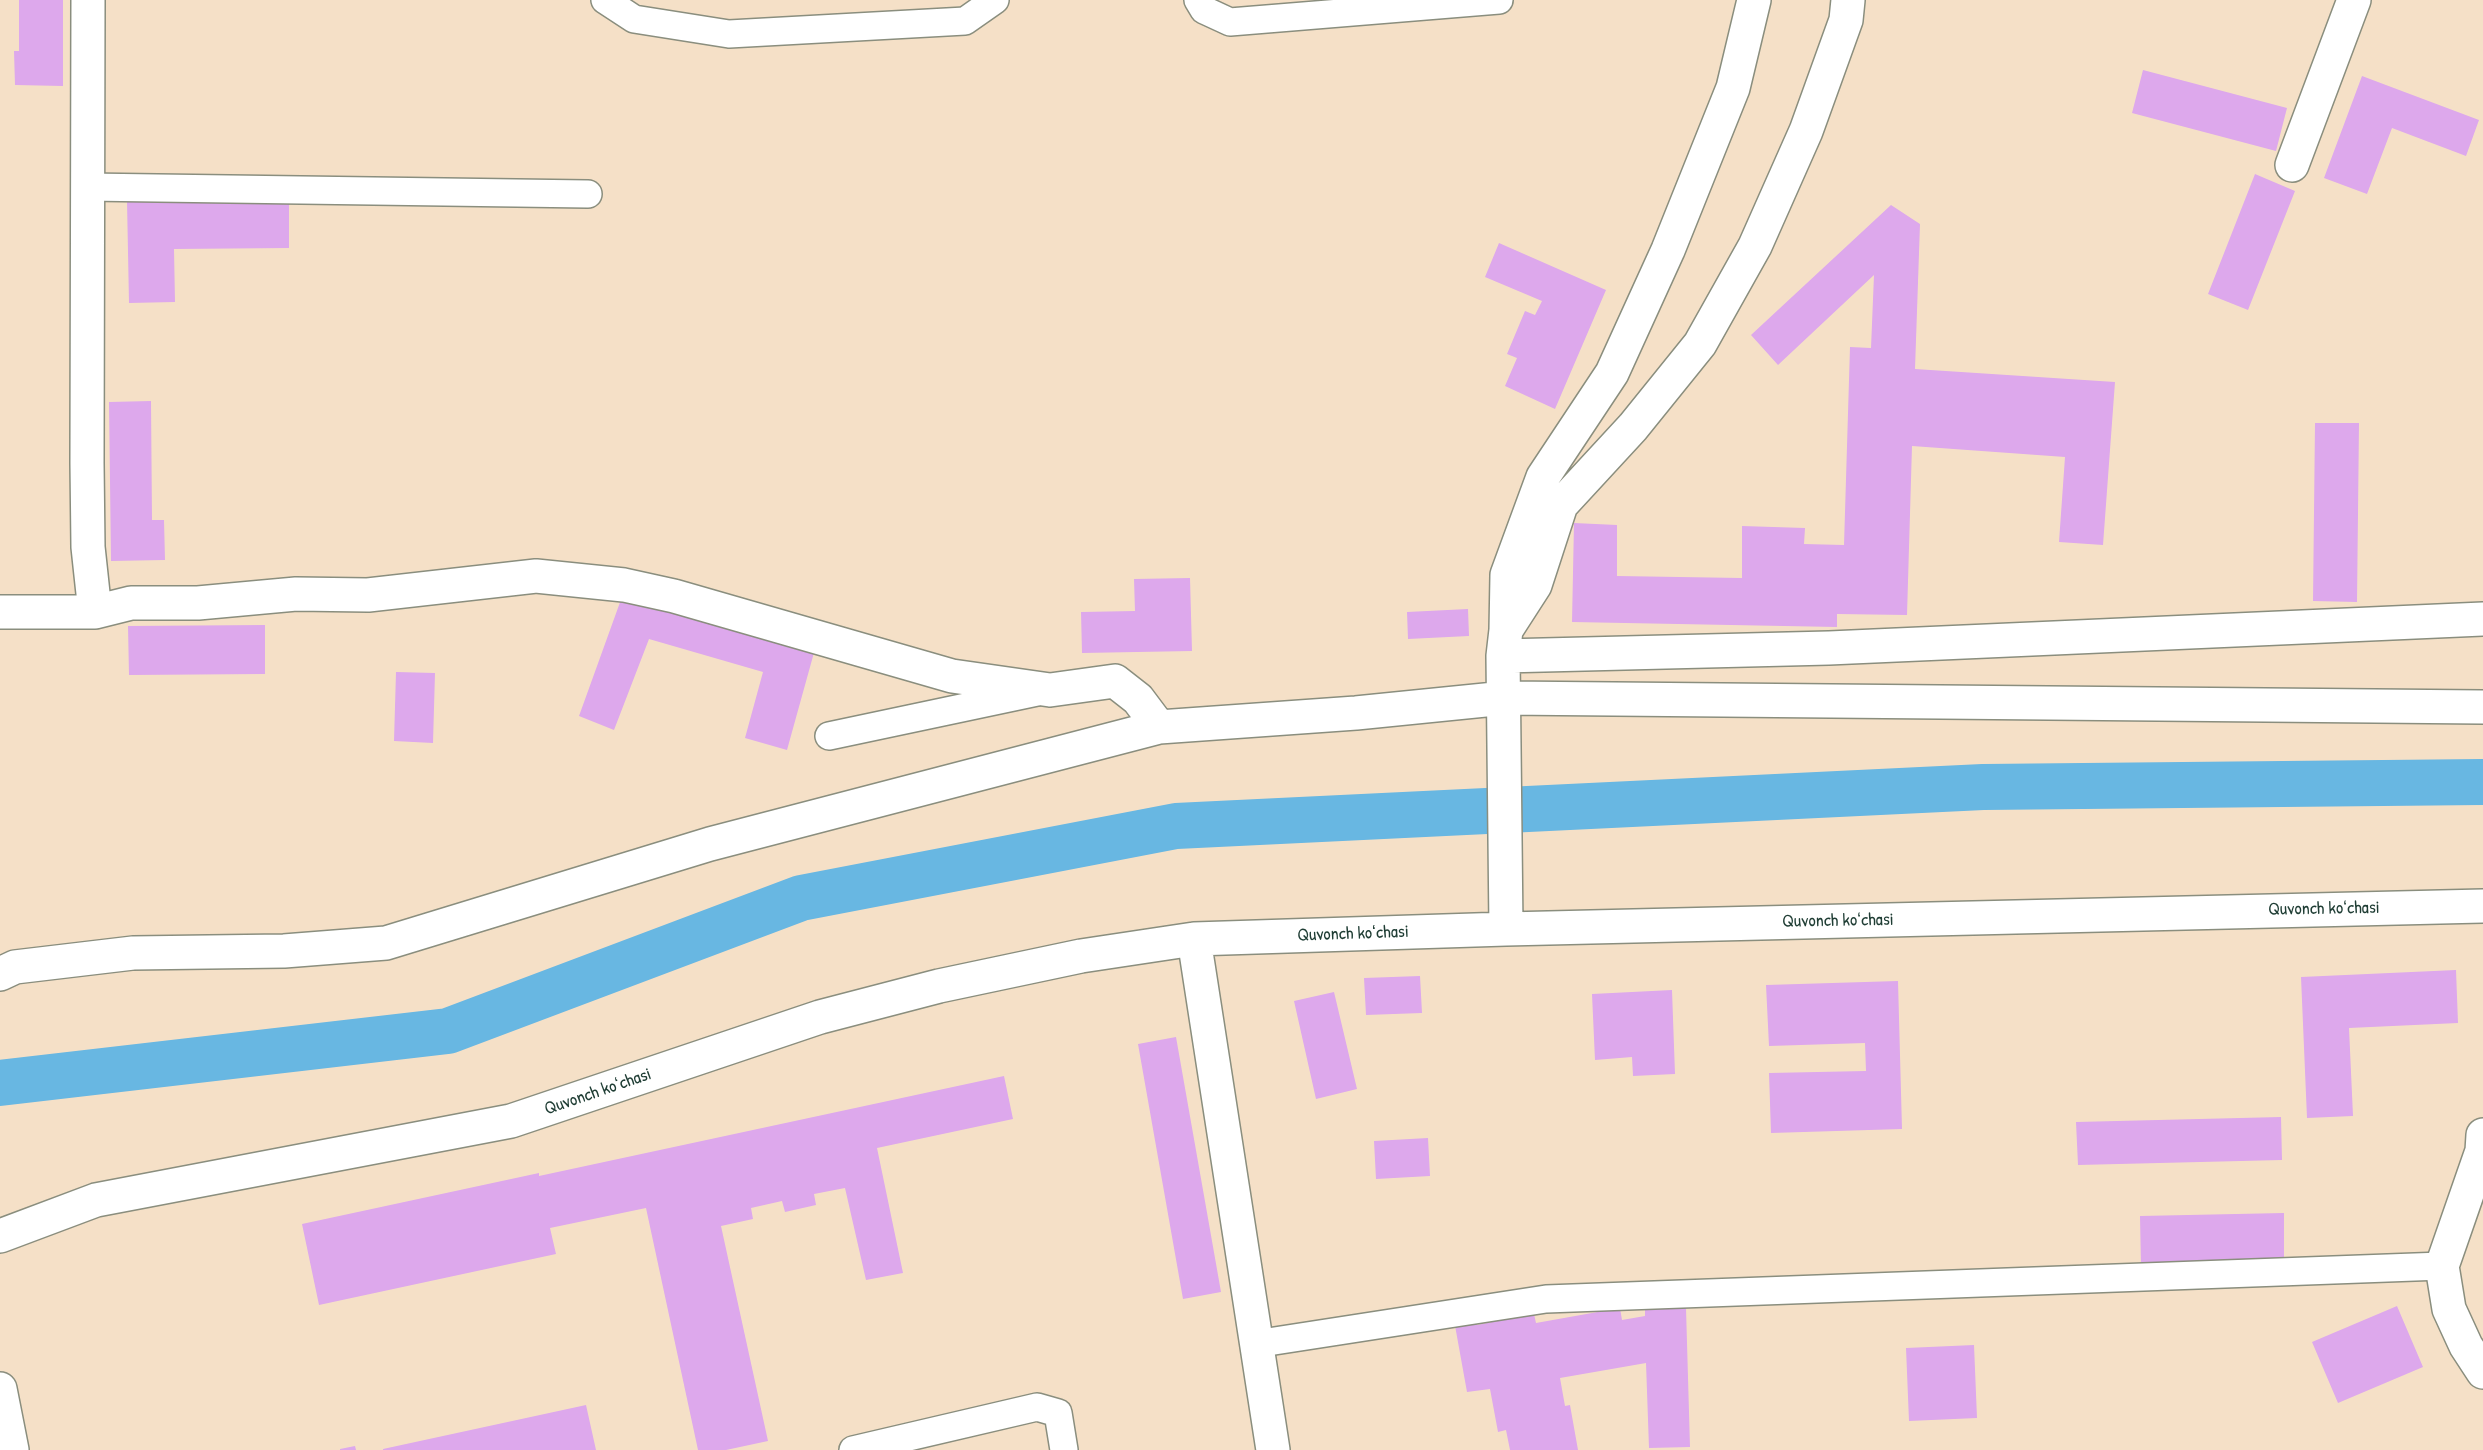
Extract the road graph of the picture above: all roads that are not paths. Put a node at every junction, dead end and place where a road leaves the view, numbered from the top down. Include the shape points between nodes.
1 (88, 0) edge
2 (605, 0) edge
3 (995, 0) edge
4 (1198, 0) edge
5 (1499, 0) edge
6 (1754, 0) edge
7 (1848, 0) edge
8 (2354, 0) edge
9 (2292, 165) dead end
10 (86, 187) junction
11 (588, 194) dead end
12 (0, 612) edge
13 (95, 612) junction
14 (2483, 619) edge
15 (1504, 643) junction
16 (1050, 690) junction
17 (1505, 698) junction
18 (2483, 706) edge
19 (1160, 727) junction
20 (829, 736) dead end
21 (2483, 906) edge
22 (1506, 928) junction
23 (1194, 939) junction
24 (0, 974) edge
25 (2483, 1135) edge
26 (0, 1236) edge
27 (2442, 1266) junction
28 (1255, 1344) junction
29 (2483, 1372) edge
30 (0, 1389) edge
31 (12, 1450) edge
32 (853, 1450) edge
33 (1064, 1450) edge
34 (1273, 1450) edge

1 - 10 street
2 - 3 lane via 634,19 729,34 965,21
4 - 5 lane via 1204,10 1230,22
6 - 15 street via 1733,88 1668,250 1612,374 1543,477 1507,574
7 - 15 street via 1846,20 1806,131 1755,246 1701,344 1633,427 1561,505 1535,585
8 - 9 street
10 - 11 lane
10 - 13 street via 88,547
12 - 13 street
13 - 16 street via 131,603 198,603 296,594 368,595 536,576 624,585 674,596 952,676
14 - 15 street via 1829,648
15 - 17 street
16 - 19 street via 1115,681 1138,699
16 - 20 lane
17 - 18 street
17 - 19 street
17 - 22 street
19 - 24 street via 710,844 386,943 284,951 134,953 15,967
21 - 22 street, Quvonch koʻchasi
22 - 23 street, Quvonch koʻchasi
23 - 26 street, Quvonch koʻchasi via 1081,956 928,989 820,1017 511,1121 96,1200
23 - 28 street
25 - 27 street via 2482,1151
27 - 28 lane via 1546,1299
27 - 29 street via 2449,1309
28 - 34 street
30 - 31 street
32 - 33 lane via 1037,1407 1058,1413

